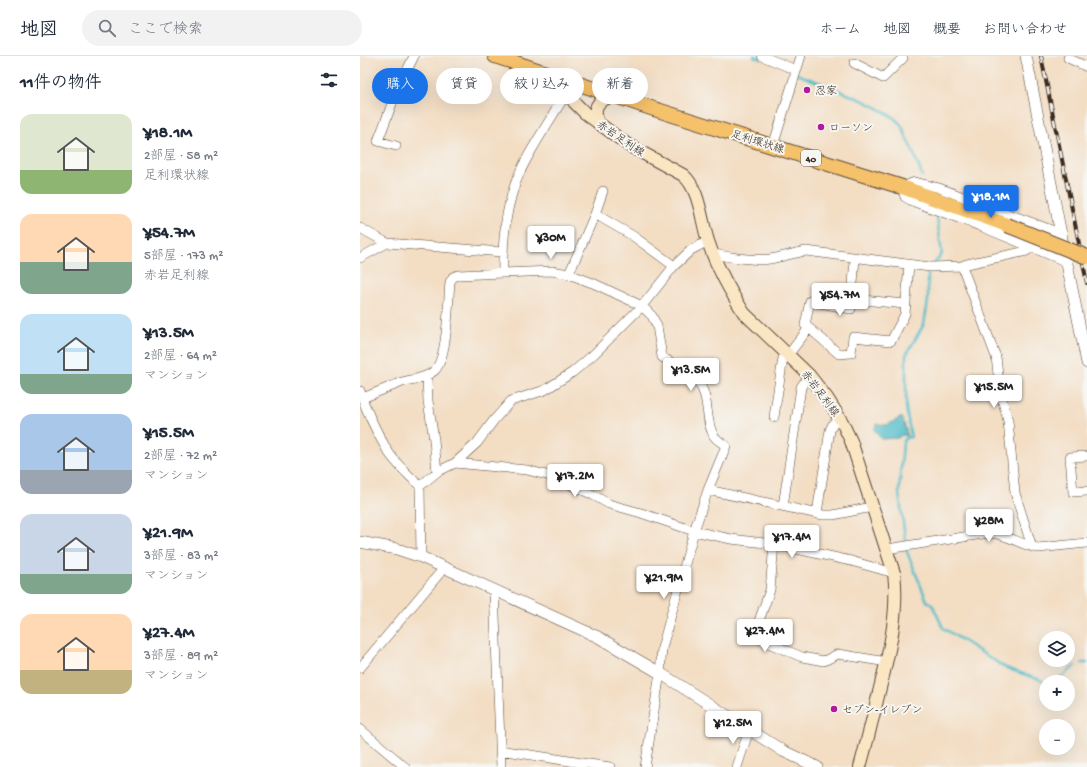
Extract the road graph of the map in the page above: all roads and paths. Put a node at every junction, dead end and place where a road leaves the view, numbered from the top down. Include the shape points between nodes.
1 (414, 56) edge
2 (496, 56) edge
3 (762, 56) edge
4 (802, 56) edge
5 (902, 56) edge
6 (1026, 56) edge
7 (1068, 58) dead end
8 (854, 63) dead end
9 (1087, 66) edge
10 (532, 68) edge
11 (796, 70) junction
12 (560, 104) edge
13 (576, 104) edge
14 (598, 104) edge
15 (639, 104) edge
16 (598, 123) junction
17 (396, 146) dead end
18 (773, 146) junction
19 (902, 187) junction
20 (603, 191) dead end
21 (595, 214) junction
22 (360, 228) edge
23 (1062, 234) junction
24 (708, 241) junction
25 (386, 243) junction
26 (1031, 246) junction
27 (502, 252) junction
28 (714, 254) junction
29 (1087, 257) edge
30 (360, 258) edge
31 (855, 258) junction
32 (1067, 262) junction
33 (909, 264) junction
34 (674, 266) junction
35 (962, 266) junction
36 (502, 273) junction
37 (569, 274) junction
38 (852, 299) junction
39 (905, 304) junction
40 (642, 306) junction
41 (809, 328) junction
42 (788, 355) junction
43 (1087, 363) edge
44 (428, 376) junction
45 (809, 376) junction
46 (361, 395) edge
47 (363, 413) edge
48 (774, 417) dead end
49 (840, 418) junction
50 (1087, 456) edge
51 (455, 463) junction
52 (437, 472) junction
53 (420, 486) junction
54 (708, 490) junction
55 (1087, 491) edge
56 (783, 506) junction
57 (872, 507) junction
58 (817, 513) junction
59 (694, 531) junction
60 (360, 542) edge
61 (1087, 543) edge
62 (774, 544) junction
63 (1032, 548) junction
64 (887, 549) junction
65 (421, 557) junction
66 (444, 568) junction
67 (894, 573) junction
68 (494, 590) junction
69 (886, 662) junction
70 (360, 668) edge
71 (660, 673) junction
72 (360, 729) edge
73 (749, 730) junction
74 (500, 750) junction
75 (582, 765) edge
76 (401, 766) edge
77 (501, 767) edge
78 (610, 767) edge
79 (645, 767) edge
80 (737, 767) edge
81 (817, 767) edge
82 (860, 767) edge

1 - 17 street via 396,92 378,141
2 - 10 main road, 足利環状線 / 40
3 - 11 street
4 - 11 street
5 - 8 street via 903,58 883,78
6 - 23 street
7 - 9 street
11 - 18 street
12 - 27 street via 517,178 507,212
13 - 16 main road, 赤岩足利線
14 - 16 main road
15 - 18 main road, 足利環状線 / 40
16 - 24 main road, 赤岩足利線 via 628,145 688,179 692,184
18 - 19 main road, 足利環状線 / 40
19 - 23 street via 915,182 939,188
19 - 26 street via 905,197 912,201
19 - 29 main road, 足利環状線 / 40, bridge
20 - 21 street
21 - 34 street via 633,236
21 - 37 street
22 - 25 street
23 - 32 street
24 - 28 main road, 赤岩足利線
24 - 34 street via 691,250
25 - 27 street
25 - 30 street
26 - 32 street
26 - 35 street via 1027,251
27 - 36 street
28 - 31 street via 768,259 806,251
28 - 42 main road, 赤岩足利線 via 727,284 744,313
31 - 33 street
31 - 38 street
32 - 43 street
33 - 35 street via 930,267
33 - 39 street
34 - 40 street
35 - 63 street via 996,357 1000,391 1008,421 1015,493
36 - 37 street via 552,271
36 - 44 street via 453,277 450,282 446,334 440,363
37 - 40 street
38 - 39 street
38 - 41 street via 851,308 810,301 806,325
39 - 41 street via 905,314 891,341 853,338 851,353 839,354
40 - 51 street via 573,372 545,390 511,401 477,444
40 - 54 street via 657,326 662,357 698,382 705,396 710,427 715,437 726,446
41 - 42 street
42 - 45 main road, 赤岩足利線
42 - 48 street via 783,358
44 - 46 street
44 - 52 street via 428,401
45 - 49 main road, 赤岩足利線
45 - 56 street via 802,387
46 - 47 street
47 - 53 street via 387,450
49 - 57 main road, 赤岩足利線 via 851,442
49 - 58 street via 830,430
50 - 55 street via 1070,457 1073,492
51 - 52 street
51 - 59 street via 527,470 554,477 608,504
52 - 53 street
53 - 65 street
54 - 56 street
54 - 59 street
56 - 58 street
57 - 58 street via 833,515
57 - 64 main road, 赤岩足利線
59 - 62 street
59 - 71 street via 662,648
60 - 65 street via 397,549
61 - 63 street
62 - 67 street
62 - 69 street via 770,590 754,637 802,657 824,661 838,654
63 - 64 street via 1007,536 989,533
64 - 67 main road, 赤岩足利線
65 - 66 street
66 - 68 street
66 - 70 street
67 - 69 main road, 赤岩足利線 via 894,620
68 - 71 street via 598,637
68 - 74 street
69 - 82 main road, 赤岩足利線
71 - 73 street
71 - 79 street
72 - 76 street
73 - 80 street
73 - 81 street via 783,751
74 - 75 street
74 - 77 street
75 - 78 street

